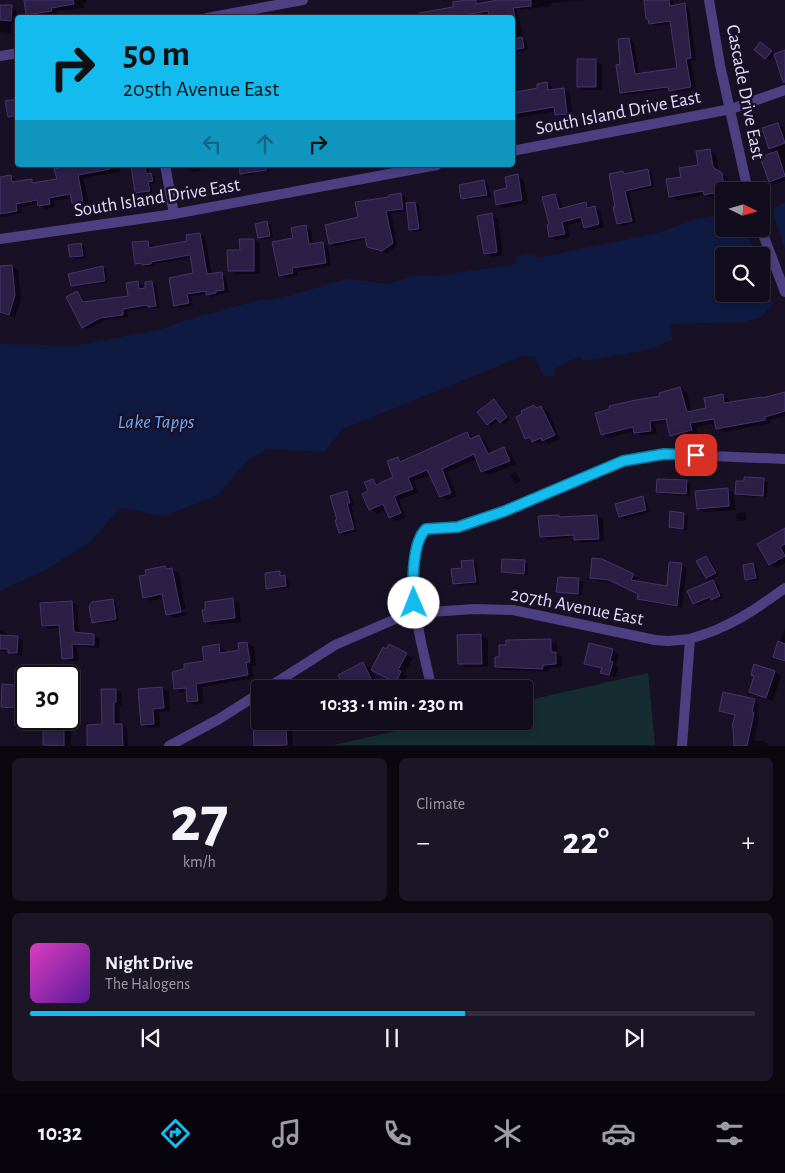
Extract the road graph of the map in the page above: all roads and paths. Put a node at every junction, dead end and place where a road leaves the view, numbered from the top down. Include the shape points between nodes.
1 (303, 0) edge
2 (709, 0) edge
3 (223, 15) edge
4 (15, 54) edge
5 (0, 56) edge
6 (785, 90) edge
7 (731, 109) junction
8 (515, 150) edge
9 (165, 167) edge
10 (426, 167) edge
11 (746, 182) edge
12 (174, 214) junction
13 (764, 238) edge
14 (0, 239) edge
15 (785, 292) edge
16 (785, 458) edge
17 (785, 588) edge
18 (415, 613) junction
19 (690, 639) junction
20 (280, 680) edge
21 (430, 680) edge
22 (251, 698) edge
23 (169, 746) edge
24 (682, 746) edge

1 - 3 street
2 - 7 street, Cascade Drive East
4 - 5 street
6 - 7 street, South Island Drive East
7 - 8 street, South Island Drive East
7 - 11 street, Cascade Drive East
9 - 12 street
10 - 12 street, South Island Drive East
12 - 14 street, South Island Drive East
13 - 15 street
16 - 18 street via 664,454 623,461 505,511 458,527 426,529 419,539 414,571
17 - 19 street, 207th Avenue East via 720,629
18 - 19 street, 207th Avenue East via 513,610 639,638
18 - 20 street, 207th Avenue East via 335,645
18 - 21 street
19 - 24 street
22 - 23 street

